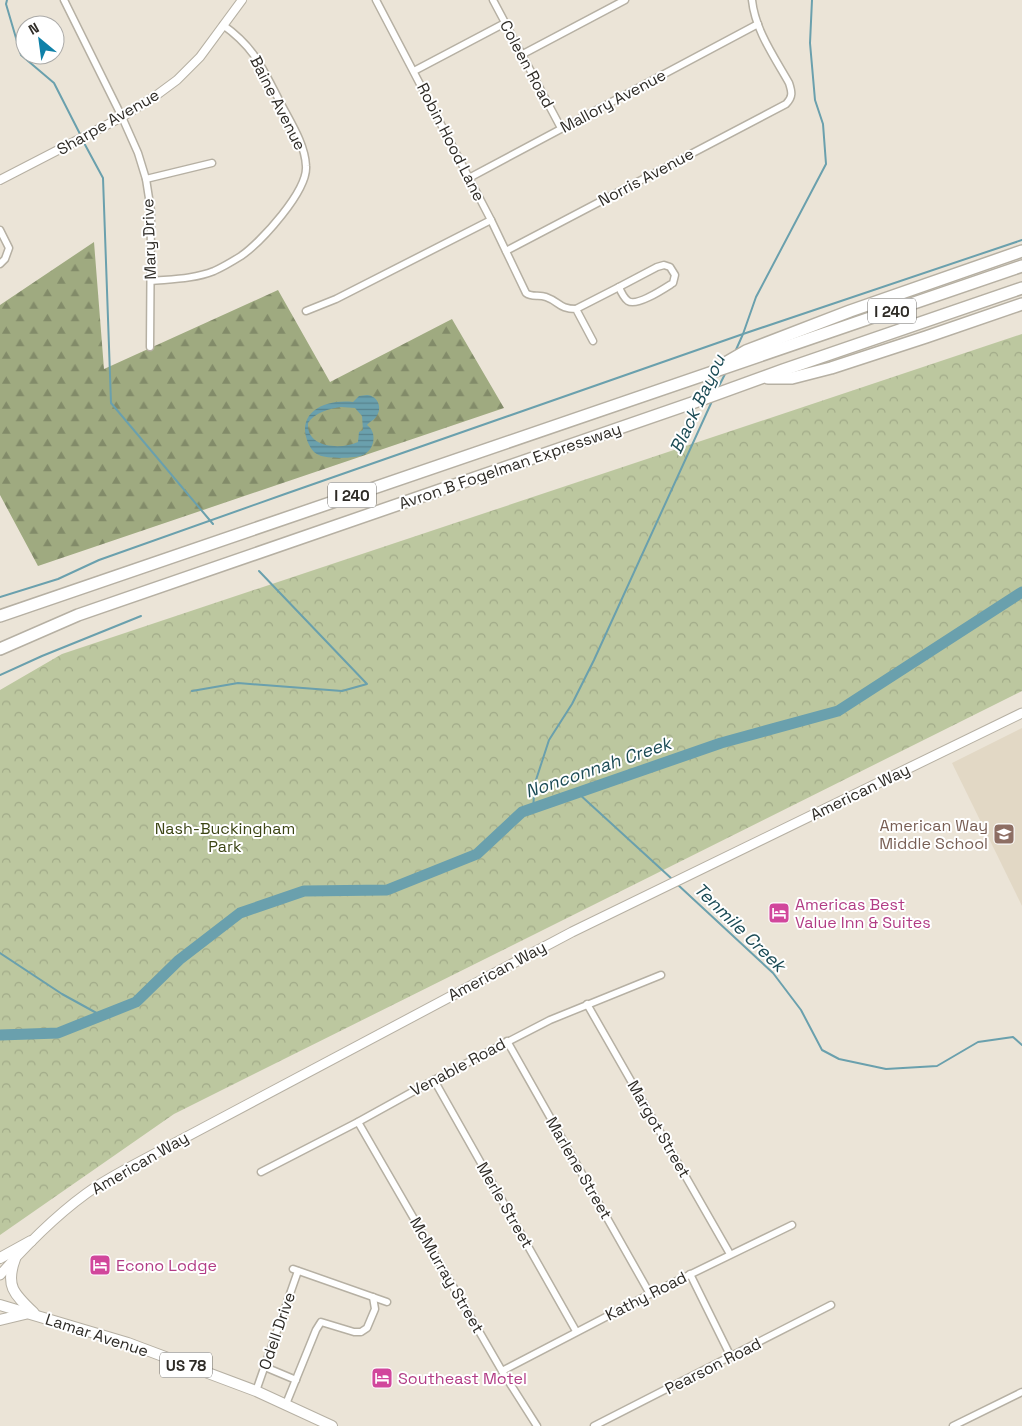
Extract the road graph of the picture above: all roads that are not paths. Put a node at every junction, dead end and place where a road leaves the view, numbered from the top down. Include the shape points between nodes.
1 (64, 0) edge
2 (242, 0) edge
3 (376, 0) edge
4 (493, 0) edge
5 (625, 0) edge
6 (752, 0) edge
7 (505, 23) junction
8 (758, 24) junction
9 (223, 25) junction
10 (523, 54) junction
11 (414, 71) junction
12 (122, 117) junction
13 (562, 128) junction
14 (212, 163) dead end
15 (469, 178) junction
16 (146, 179) junction
17 (0, 180) edge
18 (491, 220) junction
19 (0, 230) edge
20 (506, 251) junction
21 (1022, 251) edge
22 (0, 264) edge
23 (1022, 266) edge
24 (151, 282) junction
25 (619, 287) junction
26 (1022, 288) edge
27 (1022, 304) edge
28 (576, 309) junction
29 (306, 311) dead end
30 (593, 341) dead end
31 (150, 347) dead end
32 (704, 375) junction
33 (756, 380) junction
34 (0, 616) edge
35 (0, 649) edge
36 (1022, 713) edge
37 (661, 975) dead end
38 (587, 1004) junction
39 (507, 1041) junction
40 (434, 1080) junction
41 (358, 1122) junction
42 (261, 1172) dead end
43 (792, 1225) dead end
44 (31, 1241) junction
45 (730, 1254) junction
46 (0, 1258) edge
47 (15, 1258) junction
48 (0, 1274) edge
49 (690, 1274) junction
50 (650, 1294) junction
51 (373, 1297) junction
52 (387, 1302) dead end
53 (0, 1305) edge
54 (831, 1305) dead end
55 (33, 1315) junction
56 (0, 1320) edge
57 (576, 1331) junction
58 (731, 1357) junction
59 (265, 1367) junction
60 (502, 1371) junction
61 (296, 1380) junction
62 (256, 1391) junction
63 (1022, 1392) edge
64 (286, 1404) junction
65 (332, 1426) edge
66 (536, 1426) edge
67 (594, 1426) edge
68 (953, 1426) edge

1 - 12 street, Mary Drive
2 - 9 street, Sharpe Avenue
3 - 11 street, Robin Hood Lane
4 - 7 street, Coleen Road
5 - 10 street
6 - 8 street
7 - 10 street, Coleen Road
7 - 11 street
8 - 13 street, Mallory Avenue
8 - 20 street, Norris Avenue via 792,92 786,104
9 - 12 street, Sharpe Avenue via 177,80
9 - 24 street, Baine Avenue via 240,37 260,64 304,151 307,168 302,185 286,210 241,256 214,271
10 - 13 street, Coleen Road
11 - 15 street, Robin Hood Lane
12 - 16 street, Mary Drive
12 - 17 street, Sharpe Avenue
13 - 15 street, Mallory Avenue
14 - 16 street
15 - 18 street, Robin Hood Lane
16 - 24 street, Mary Drive via 151,211
18 - 20 street, Robin Hood Lane
18 - 29 street
19 - 22 street via 9,248
20 - 28 street, Robin Hood Lane via 526,293 548,298 565,309
21 - 32 highway via 864,305 746,351
23 - 32 highway, Avron B Fogelman Expressway / I 240
24 - 31 street, Mary Drive
25 - 25 street via 627,300 636,303 673,283 675,275 670,267 661,266
25 - 28 street
26 - 33 highway, Avron B Fogelman Expressway / I 240
27 - 33 highway via 831,368 792,378
28 - 30 street
32 - 34 highway, Avron B Fogelman Expressway / I 240
33 - 35 highway, Avron B Fogelman Expressway / I 240 via 78,615
36 - 44 main road, American Way via 501,968 141,1160 90,1191
37 - 38 street, Venable Road
38 - 39 street, Venable Road
38 - 45 street, Margot Street
39 - 40 street, Venable Road
39 - 50 street, Marlene Street
40 - 41 street, Venable Road
40 - 57 street, Merle Street
41 - 42 street, Venable Road
41 - 60 street, McMurray Street
43 - 45 street, Kathy Road
44 - 46 highway
44 - 47 main road, American Way
45 - 49 street, Kathy Road
47 - 48 main road, American Way
47 - 55 highway via 10,1275 11,1286
49 - 50 street, Kathy Road
49 - 58 street
50 - 57 street, Kathy Road
51 - 52 street
51 - 59 street, Odell Drive via 295,1270
51 - 61 street via 375,1309 367,1328 361,1332 321,1322
53 - 55 highway, Lamar Avenue / US 78
54 - 58 street, Pearson Road
55 - 56 highway
55 - 62 highway, Lamar Avenue / US 78 via 128,1343
57 - 60 street, Kathy Road
58 - 67 street, Pearson Road
59 - 61 street
59 - 62 street, Odell Drive
60 - 66 street, McMurray Street
61 - 64 street
62 - 64 highway, Lamar Avenue / US 78
63 - 68 street
64 - 65 highway, Lamar Avenue / US 78

